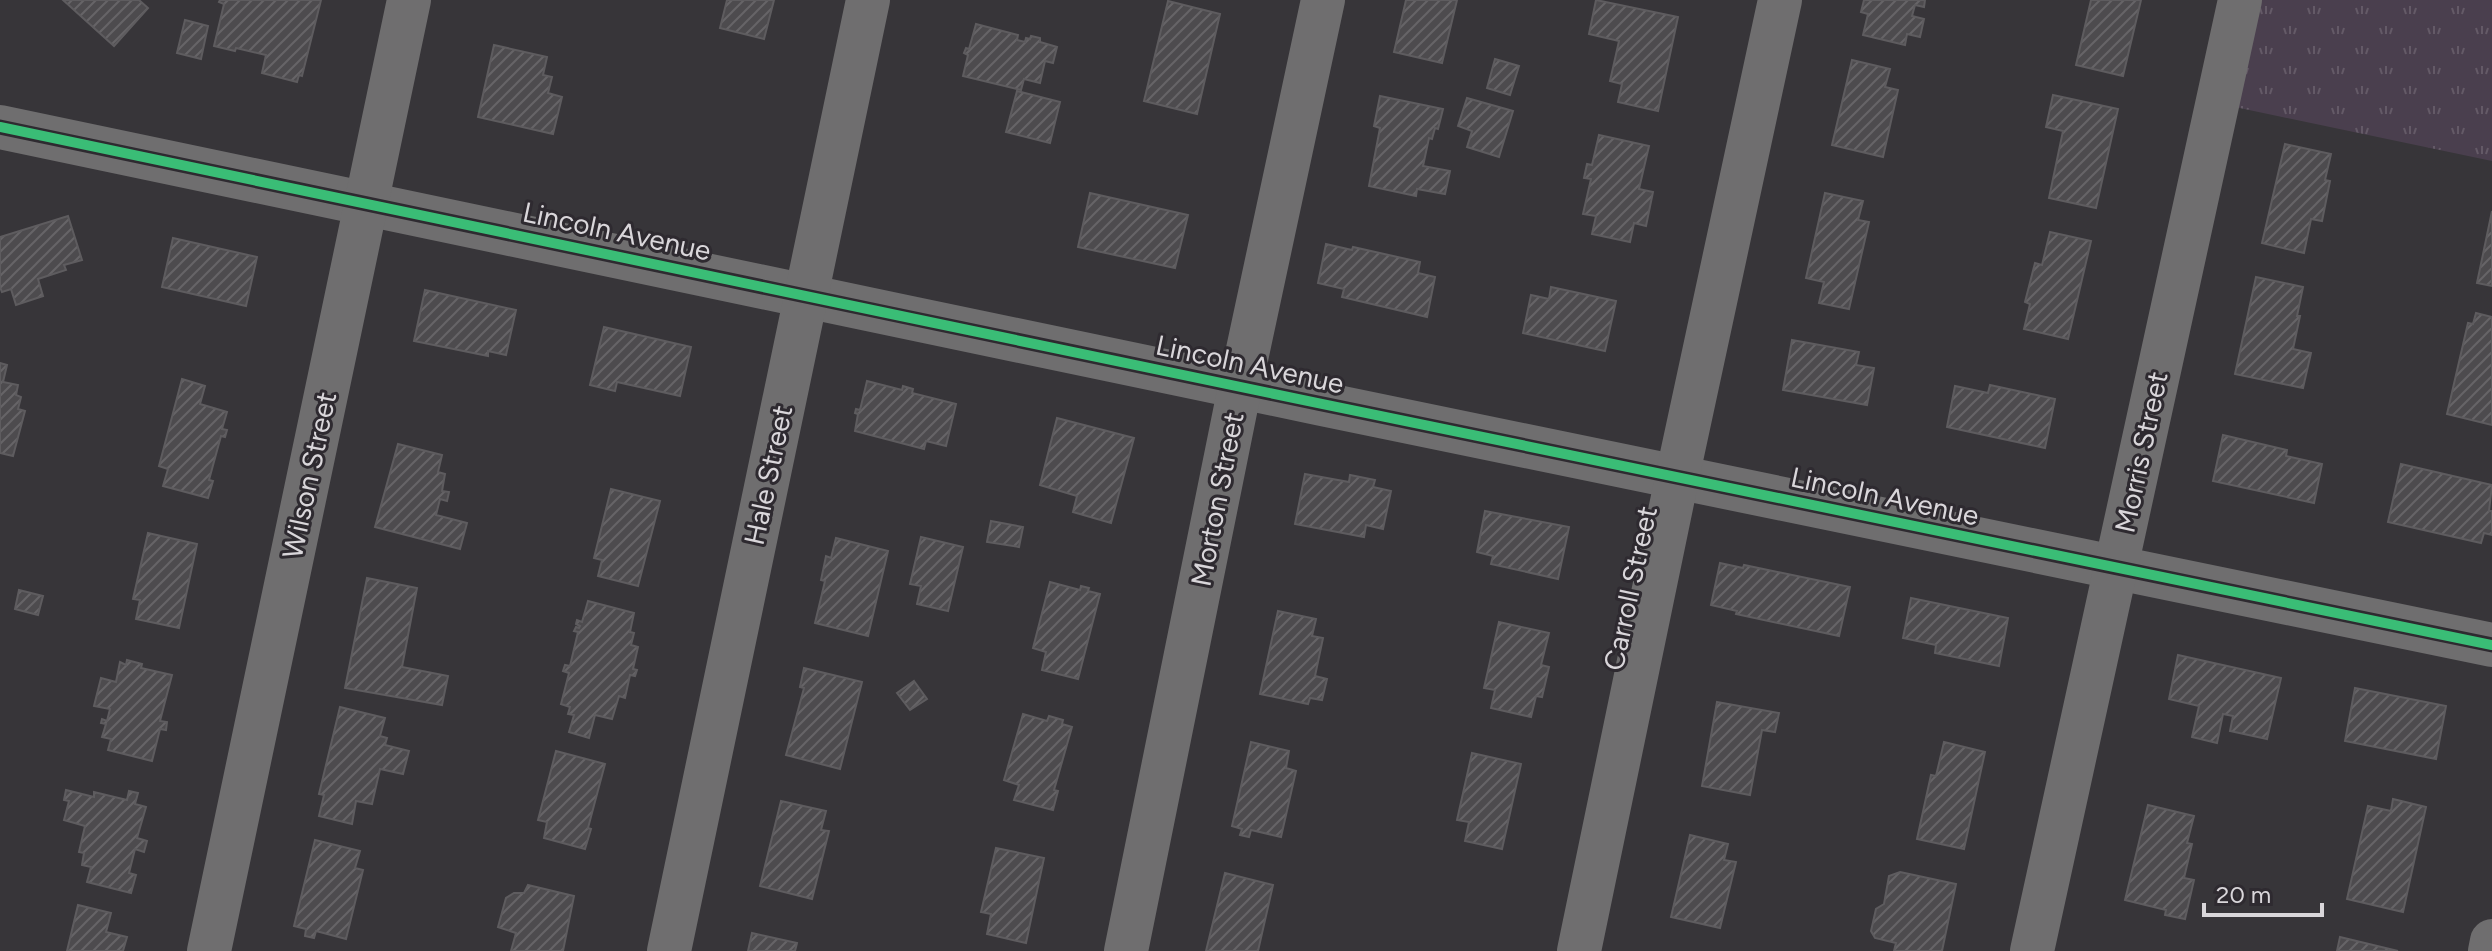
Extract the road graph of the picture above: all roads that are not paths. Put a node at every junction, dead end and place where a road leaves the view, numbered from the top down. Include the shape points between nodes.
1 (409, 0) edge
2 (868, 0) edge
3 (1323, 0) edge
4 (1780, 0) edge
5 (2240, 0) edge
6 (0, 127) edge
7 (366, 201) junction
8 (805, 296) junction
9 (1240, 387) junction
10 (1677, 478) junction
11 (2116, 568) junction
12 (2492, 645) edge
13 (2492, 941) edge
14 (209, 951) edge
15 (669, 951) edge
16 (1126, 951) edge
17 (1579, 951) edge
18 (2032, 951) edge
19 (2490, 951) edge

1 - 7 street, Wilson Street
2 - 8 street, Hale Street
3 - 9 street, Morton Street
4 - 10 street, Carroll Street
5 - 11 street, Morris Street
6 - 7 street, Lincoln Avenue
7 - 8 street, Lincoln Avenue
7 - 14 street, Wilson Street
8 - 9 street, Lincoln Avenue
8 - 15 street, Hale Street
9 - 10 street, Lincoln Avenue
9 - 16 street, Morton Street
10 - 11 street, Lincoln Avenue
10 - 17 street, Carroll Street
11 - 12 street, Lincoln Avenue
11 - 18 street, Morris Street
13 - 19 street

